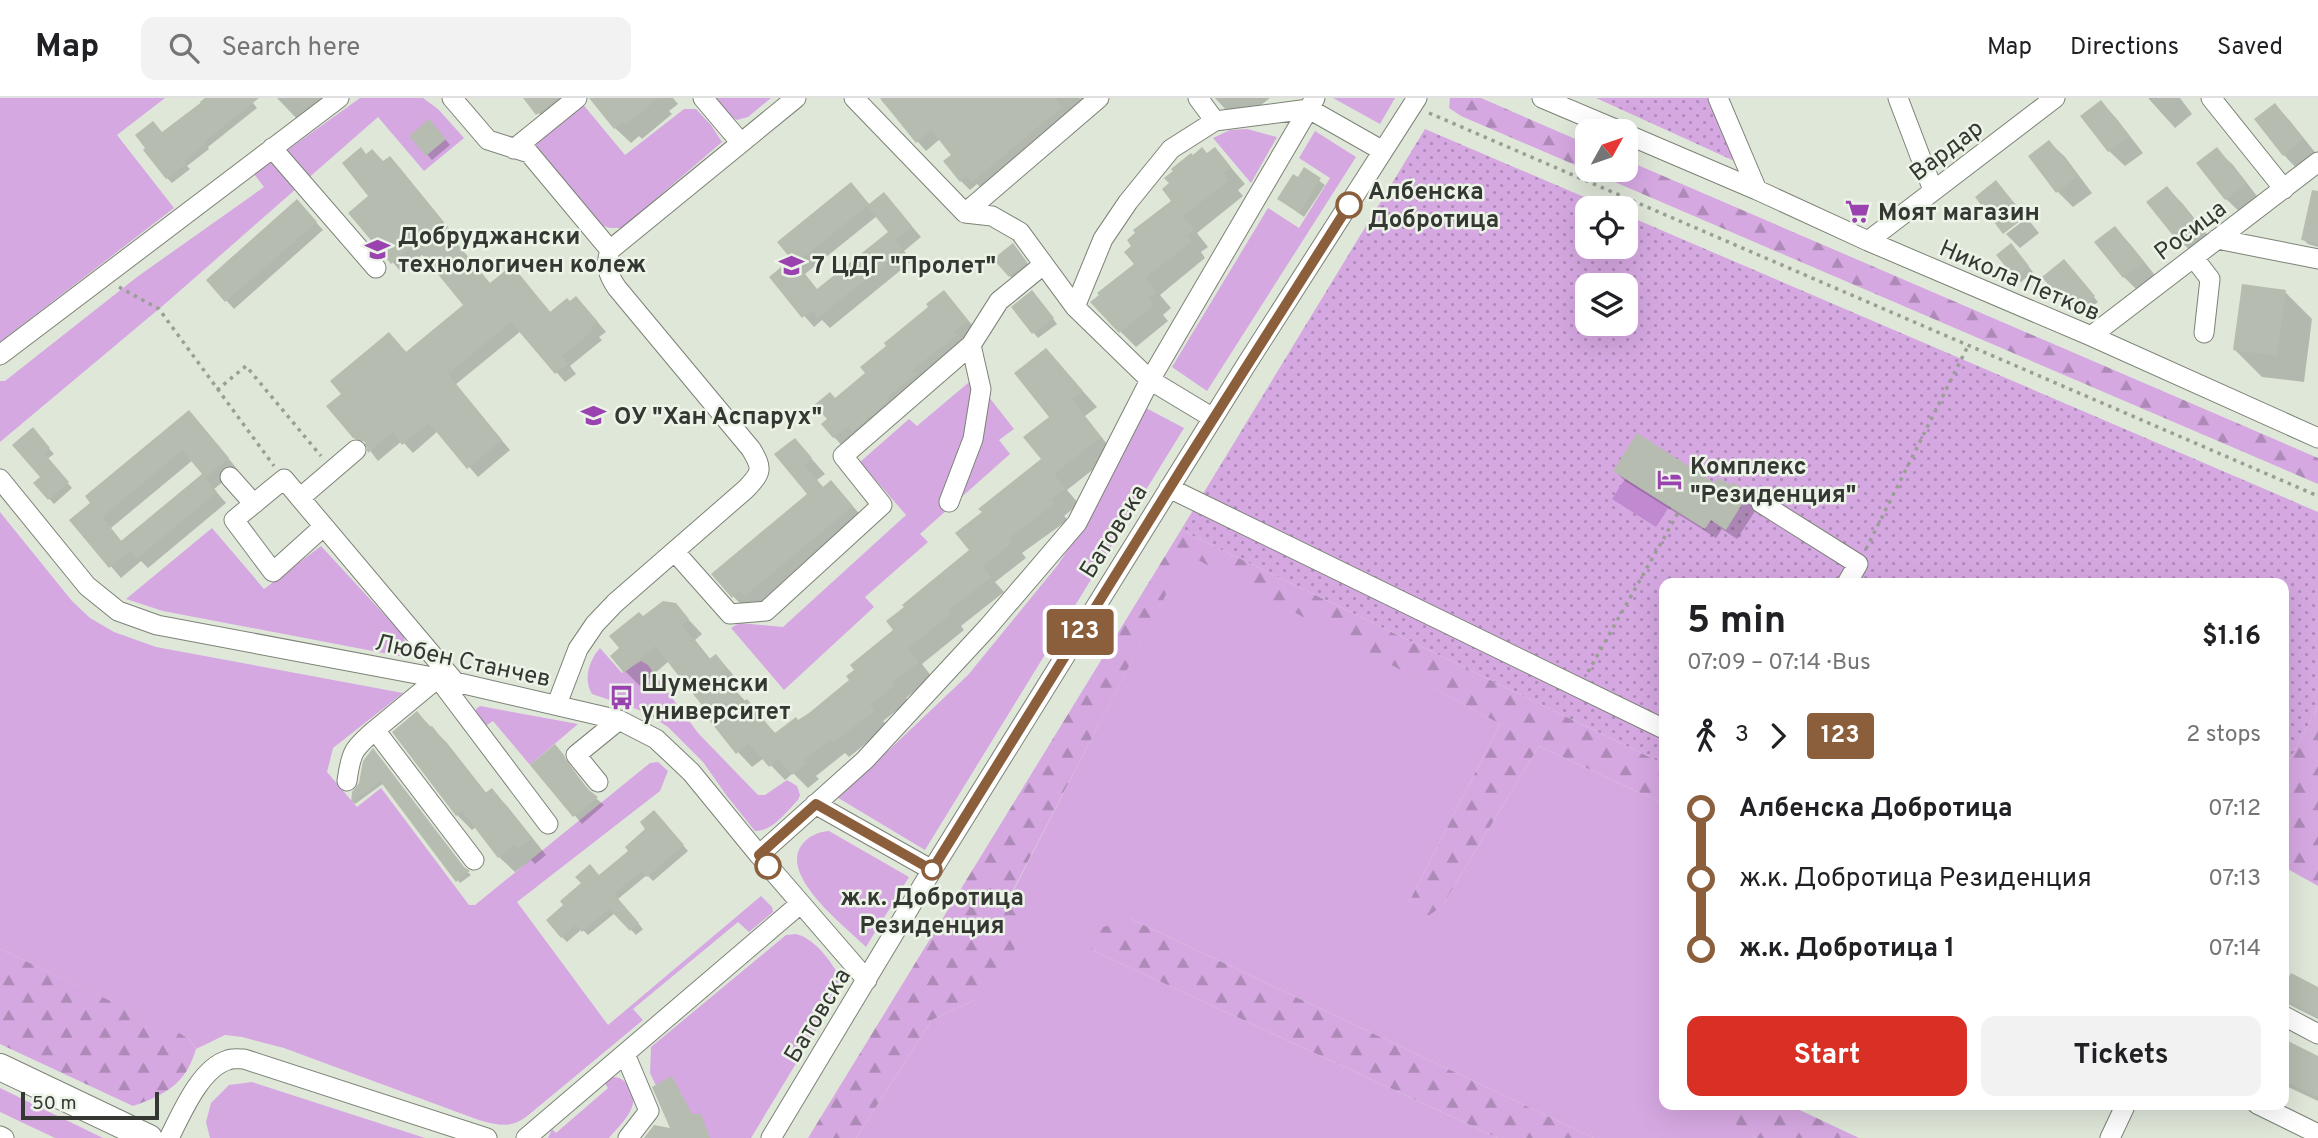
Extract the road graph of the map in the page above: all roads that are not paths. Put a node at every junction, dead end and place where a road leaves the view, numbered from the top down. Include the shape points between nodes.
1 (339, 98) edge
2 (452, 98) edge
3 (577, 98) edge
4 (703, 98) edge
5 (796, 98) edge
6 (853, 98) edge
7 (1099, 98) edge
8 (1198, 98) edge
9 (1542, 98) edge
10 (1718, 98) edge
11 (1898, 98) edge
12 (2055, 98) edge
13 (2211, 98) edge
14 (1415, 102) edge
15 (1312, 104) edge
16 (1592, 119) edge
17 (1215, 121) junction
18 (1638, 139) edge
19 (741, 143) junction
20 (272, 148) junction
21 (514, 149) junction
22 (1383, 151) junction
23 (2318, 162) edge
24 (2284, 189) junction
25 (1757, 190) junction
26 (1933, 190) junction
27 (965, 213) junction
28 (2217, 239) junction
29 (1868, 241) junction
30 (610, 250) junction
31 (2194, 258) junction
32 (2318, 259) edge
33 (1043, 265) junction
34 (376, 268) dead end
35 (1075, 307) junction
36 (2204, 333) dead end
37 (2091, 336) junction
38 (971, 345) junction
39 (0, 355) edge
40 (1150, 380) junction
41 (1213, 418) junction
42 (2318, 438) edge
43 (356, 450) dead end
44 (230, 477) dead end
45 (0, 479) edge
46 (1169, 488) junction
47 (300, 498) junction
48 (949, 502) dead end
49 (1761, 503) dead end
50 (254, 504) junction
51 (323, 527) junction
52 (675, 552) junction
53 (1850, 578) edge
54 (447, 681) junction
55 (557, 704) junction
56 (619, 720) junction
57 (1659, 727) edge
58 (375, 730) junction
59 (347, 781) dead end
60 (598, 782) dead end
61 (816, 804) junction
62 (548, 824) dead end
63 (759, 855) junction
64 (474, 860) dead end
65 (932, 870) junction
66 (800, 904) junction
67 (867, 980) junction
68 (2289, 1019) edge
69 (2318, 1034) edge
70 (625, 1054) junction
71 (0, 1067) edge
72 (2123, 1110) edge
73 (2269, 1110) edge
74 (2318, 1134) edge
75 (149, 1138) edge
76 (169, 1138) edge
77 (487, 1138) edge
78 (526, 1138) edge
79 (628, 1138) edge
80 (771, 1138) edge
81 (2110, 1138) edge

1 - 20 street
2 - 21 street via 488,140
3 - 21 street
4 - 19 street
5 - 19 street
6 - 27 street
7 - 27 street
8 - 17 street
9 - 16 street
10 - 25 street
11 - 26 street
12 - 26 street, Вардар
13 - 24 street
14 - 22 street, Батовска
15 - 17 street
15 - 22 street
15 - 40 street
17 - 35 street via 1171,149 1128,202 1103,239
18 - 25 street, Никола Петков
19 - 30 street
20 - 34 street
20 - 39 street
21 - 30 street via 529,153
22 - 41 street, Батовска
23 - 24 street, Росица
24 - 28 street, Росица
25 - 29 street, Никола Петков
26 - 29 street, Вардар
27 - 33 street via 992,216 1020,232
28 - 31 street, Росица
28 - 32 street
29 - 37 street, Никола Петков
30 - 52 street via 608,275 617,288 760,464 759,475 746,489
31 - 36 street via 2210,279
31 - 37 street, Росица
33 - 35 street
33 - 38 street via 999,301
35 - 40 street
37 - 42 street, Никола Петков
38 - 48 street via 981,389 973,439
38 - 52 street via 843,456 882,505 766,611 730,614
40 - 41 street
40 - 61 street via 1077,523 874,750
41 - 46 street, Батовска
43 - 47 street
44 - 50 street
45 - 54 street, Любен Станчев via 87,586 117,611 157,625
46 - 57 street
46 - 65 street, Батовска
47 - 50 street via 284,479
47 - 51 street
49 - 53 street via 1858,564
50 - 51 street via 234,520 273,572
51 - 54 street
52 - 55 street via 595,624 578,649
54 - 55 street, Любен Станчев
54 - 58 street
54 - 62 street
55 - 56 street, Любен Станчев
56 - 60 street via 576,755
56 - 63 street, Любен Станчев via 656,739 691,772
58 - 59 street via 356,746
58 - 64 street
61 - 63 street
61 - 65 street
63 - 66 street, Любен Станчев
65 - 67 street, Батовска
66 - 67 street, Любен Станчев
66 - 70 street
67 - 80 street, Батовска
68 - 69 street
70 - 78 street
70 - 79 street via 649,1111
71 - 75 main road
72 - 81 street
73 - 74 street
76 - 77 street via 191,1094 211,1070 227,1060 244,1059

